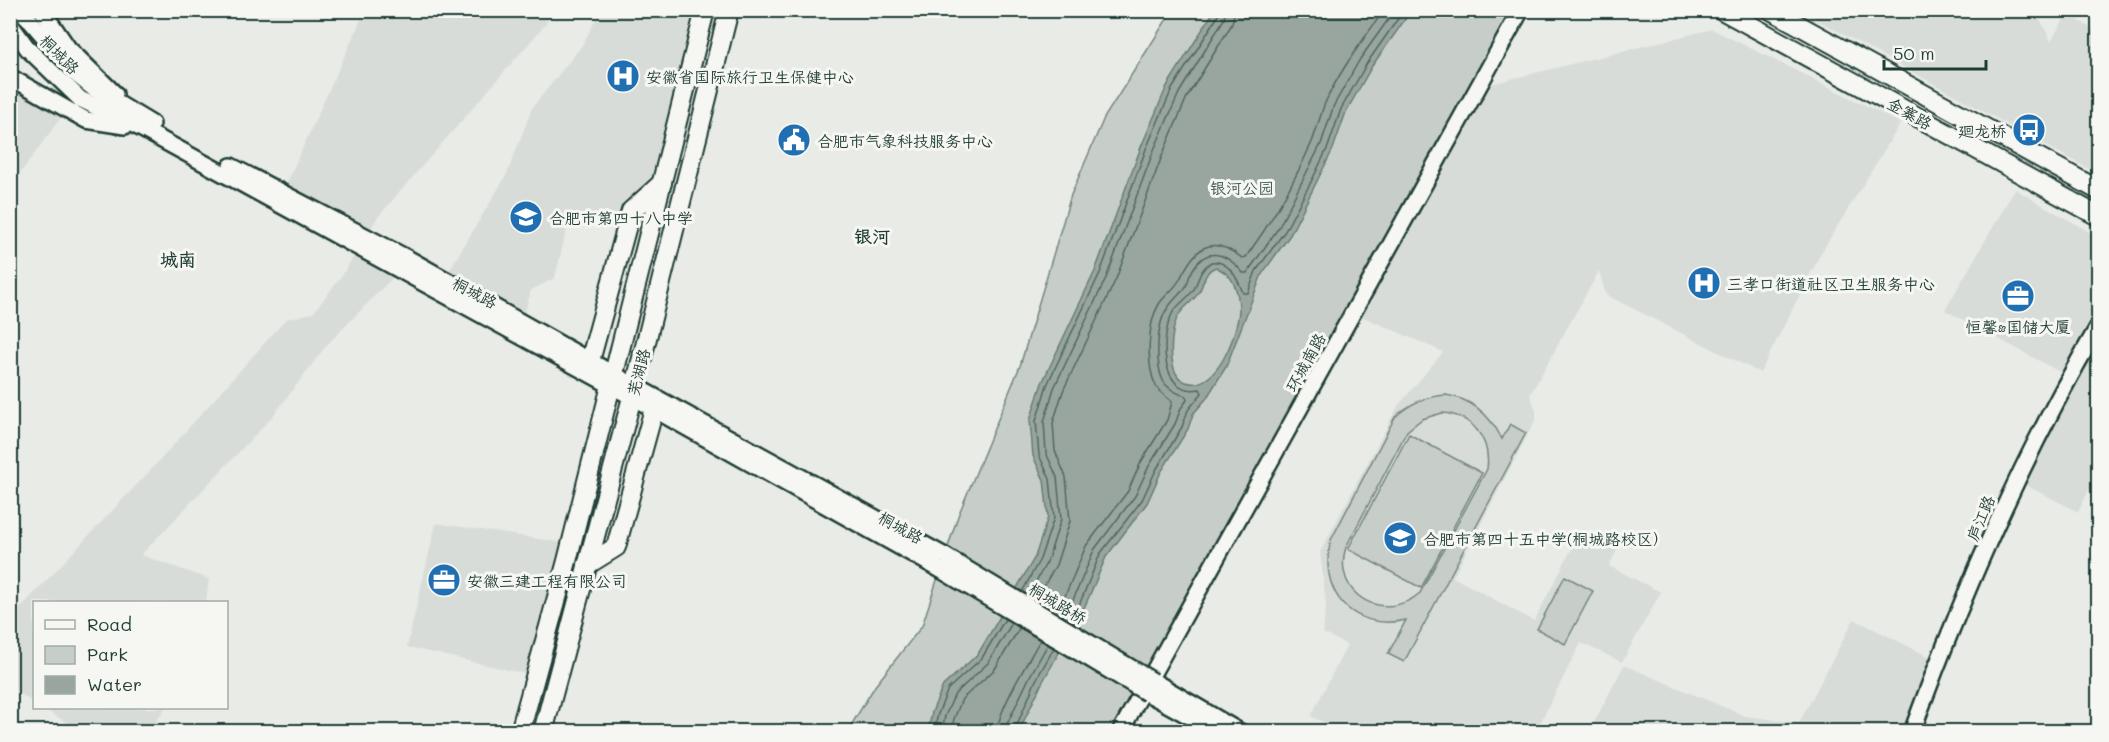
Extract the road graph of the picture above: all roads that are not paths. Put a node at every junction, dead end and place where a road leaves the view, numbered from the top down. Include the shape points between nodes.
1 (21, 10) edge
2 (42, 10) edge
3 (705, 10) edge
4 (729, 10) edge
5 (1521, 10) edge
6 (1722, 10) edge
7 (1771, 10) edge
8 (10, 24) edge
9 (10, 77) edge
10 (131, 112) junction
11 (140, 128) junction
12 (662, 183) junction
13 (2098, 190) edge
14 (2098, 216) edge
15 (2098, 327) edge
16 (591, 362) junction
17 (612, 380) junction
18 (633, 391) junction
19 (654, 409) junction
20 (943, 563) junction
21 (587, 565) junction
22 (1150, 687) junction
23 (520, 732) edge
24 (543, 732) edge
25 (1120, 732) edge
26 (1218, 732) edge
27 (1240, 732) edge
28 (1912, 732) edge

1 - 10 street, 桐城路 via 78,76
2 - 10 street via 68,48
3 - 12 main road, 芜湖路
4 - 18 main road, 芜湖路
5 - 25 street, 环城南路
6 - 14 main road, 金寨路
7 - 13 main road, 金寨路
8 - 11 street, 桐城路 via 28,49 80,99
9 - 11 street via 86,120
10 - 16 street, 桐城路 via 409,259
11 - 17 street, 桐城路
12 - 16 main road via 631,211
12 - 17 main road, 芜湖路
15 - 28 street, 庐江路 via 2016,480 1938,661
16 - 17 street, 桐城路
17 - 18 street, 桐城路
17 - 23 main road, 芜湖路
18 - 19 street, 桐城路
18 - 20 street, 桐城路
18 - 21 main road, 芜湖路
19 - 20 street, 桐城路
19 - 21 main road via 616,547
20 - 22 street, 桐城路桥, bridge
21 - 24 main road, 芜湖路
22 - 26 street
22 - 27 street

